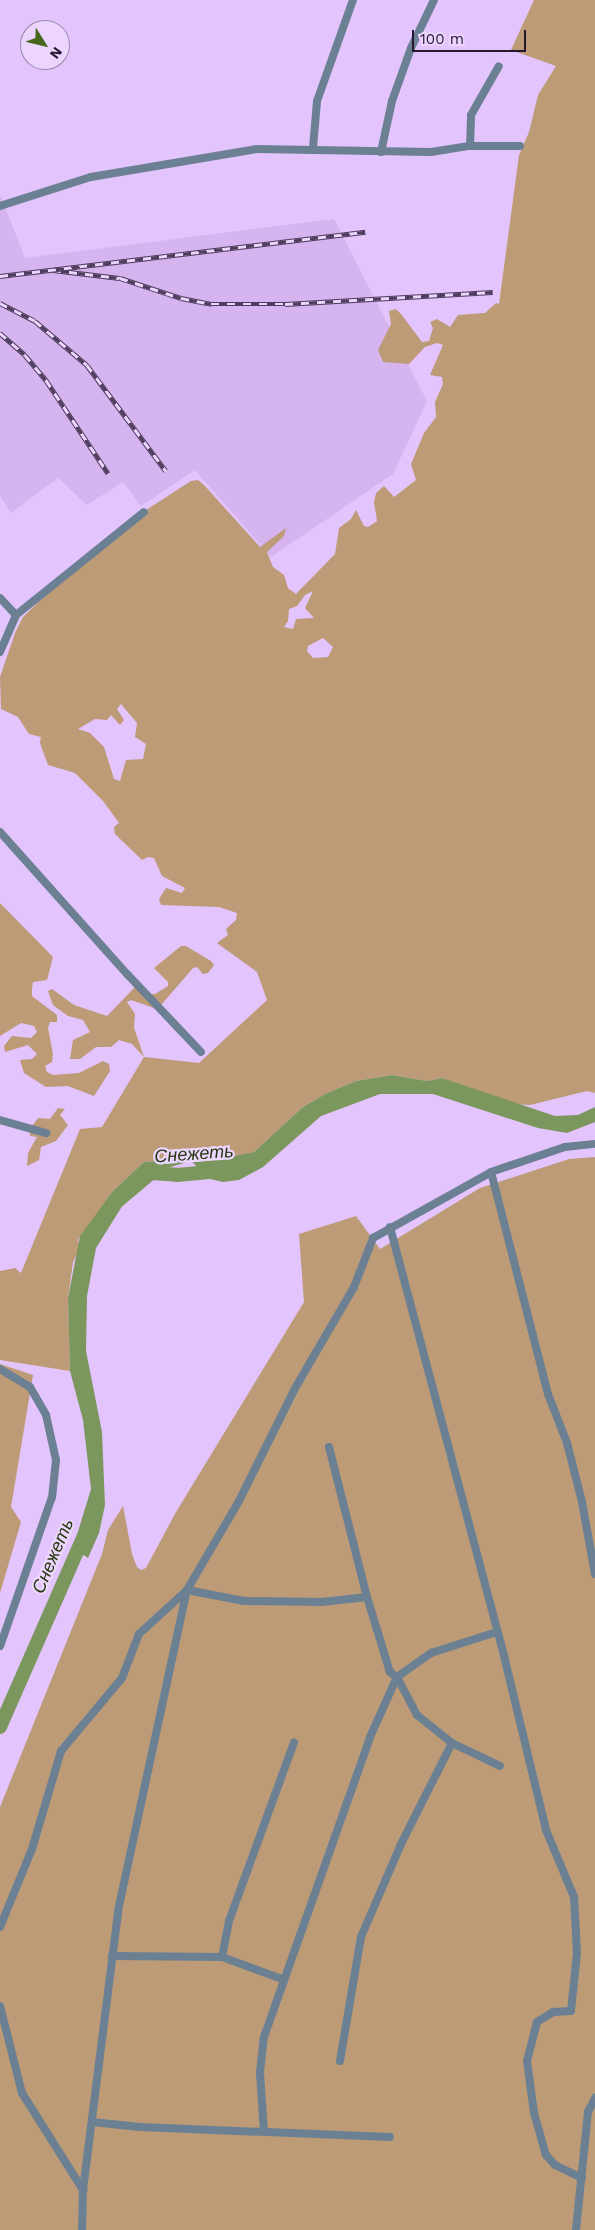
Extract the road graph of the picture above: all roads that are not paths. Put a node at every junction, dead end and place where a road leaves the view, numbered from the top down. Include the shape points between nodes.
1 (353, 0) edge
2 (434, 0) edge
3 (499, 66) dead end
4 (470, 146) junction
5 (520, 146) dead end
6 (313, 148) junction
7 (381, 152) junction
8 (0, 206) edge
9 (144, 512) dead end
10 (0, 598) edge
11 (16, 615) junction
12 (0, 652) edge
13 (0, 832) edge
14 (201, 1052) dead end
15 (0, 1120) edge
16 (46, 1133) dead end
17 (595, 1144) edge
18 (491, 1172) junction
19 (390, 1228) junction
20 (0, 1369) edge
21 (329, 1447) dead end
22 (595, 1574) edge
23 (187, 1590) junction
24 (367, 1597) junction
25 (497, 1632) junction
26 (0, 1646) edge
27 (397, 1677) junction
28 (294, 1742) dead end
29 (452, 1743) junction
30 (500, 1766) dead end
31 (0, 1927) edge
32 (112, 1956) junction
33 (222, 1958) junction
34 (282, 1978) junction
35 (0, 2006) edge
36 (340, 2061) dead end
37 (595, 2098) edge
38 (92, 2122) junction
39 (264, 2132) junction
40 (390, 2137) dead end
41 (582, 2178) junction
42 (83, 2190) junction
43 (82, 2230) edge
44 (576, 2230) edge

1 - 6 street via 317,101
2 - 7 street via 411,48 392,101
3 - 4 street via 471,115
4 - 5 street
4 - 7 street via 431,152
6 - 7 street
6 - 8 street via 256,149 166,162 91,177
9 - 11 street
10 - 11 street
11 - 12 street
13 - 14 street
15 - 16 street
17 - 18 street via 566,1148
18 - 19 street
18 - 22 street via 543,1375 567,1443
19 - 23 street via 373,1238 354,1287 294,1390 239,1501
19 - 25 street
20 - 26 street via 20,1379 34,1394 46,1415 56,1460 52,1497
21 - 24 street
23 - 24 street via 244,1601 322,1602
23 - 31 street via 139,1634 122,1678 61,1750 32,1849
23 - 32 street via 136,1817
24 - 27 street via 390,1672
25 - 27 street via 431,1653
25 - 41 street via 546,1830 574,1897 577,1953 571,2011 553,2012 537,2022 527,2061 534,2113 546,2155 554,2165
27 - 29 street via 417,1715
27 - 34 street via 370,1737
28 - 33 street via 229,1921
29 - 30 street
29 - 36 street via 398,1850 361,1937
32 - 33 street
32 - 38 street
33 - 34 street
34 - 39 street via 264,2036 260,2073
35 - 42 street via 22,2093
37 - 41 street via 588,2112
38 - 39 street
38 - 42 street
39 - 40 street
41 - 44 street
42 - 43 street

